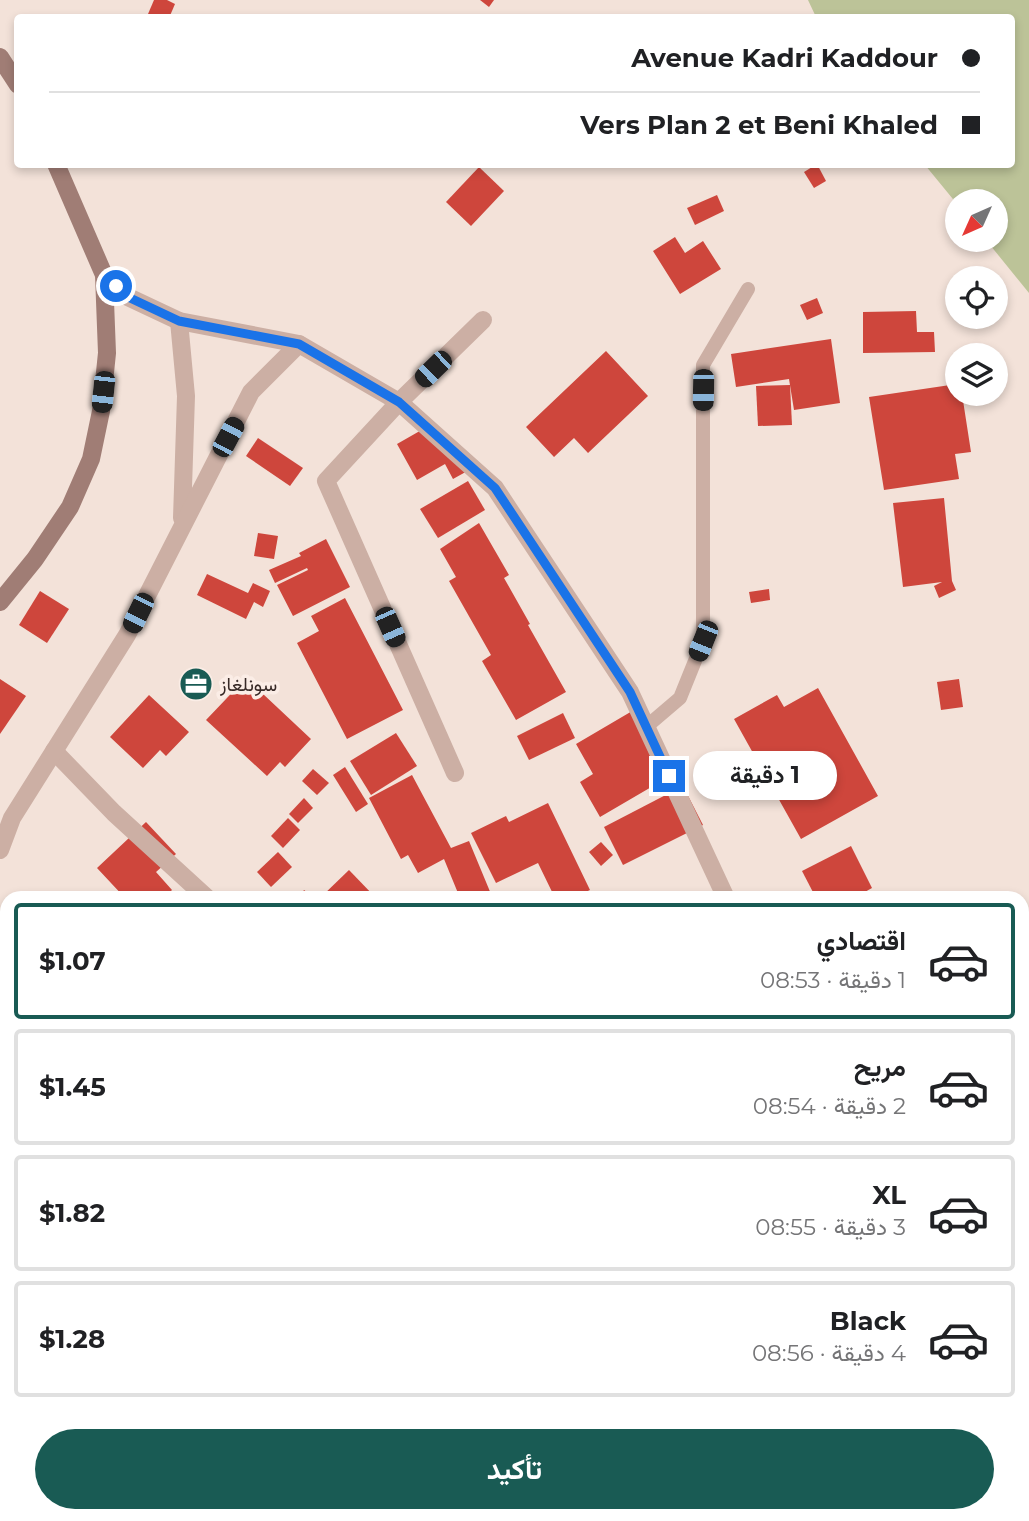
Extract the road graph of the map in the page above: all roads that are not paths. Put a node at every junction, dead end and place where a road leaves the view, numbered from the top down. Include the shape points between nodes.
1 (0, 57) edge
2 (14, 79) edge
3 (58, 168) edge
4 (104, 275) junction
5 (748, 289) dead end
6 (483, 320) dead end
7 (179, 321) junction
8 (299, 344) junction
9 (399, 402) junction
10 (182, 525) junction
11 (0, 602) edge
12 (646, 727) junction
13 (54, 751) junction
14 (455, 773) dead end
15 (0, 850) edge
16 (199, 891) edge
17 (723, 891) edge

1 - 2 main road
3 - 4 main road
4 - 7 street via 128,297
4 - 11 main road via 107,353 91,459 69,507
5 - 12 lane via 703,365 703,641 680,698
6 - 9 street
7 - 8 street
7 - 10 street via 186,396
8 - 9 street
8 - 10 street via 251,392
9 - 12 street via 495,488 630,692
9 - 14 street via 326,481
10 - 13 street via 127,635
12 - 17 street
13 - 15 street via 12,818
13 - 16 street

